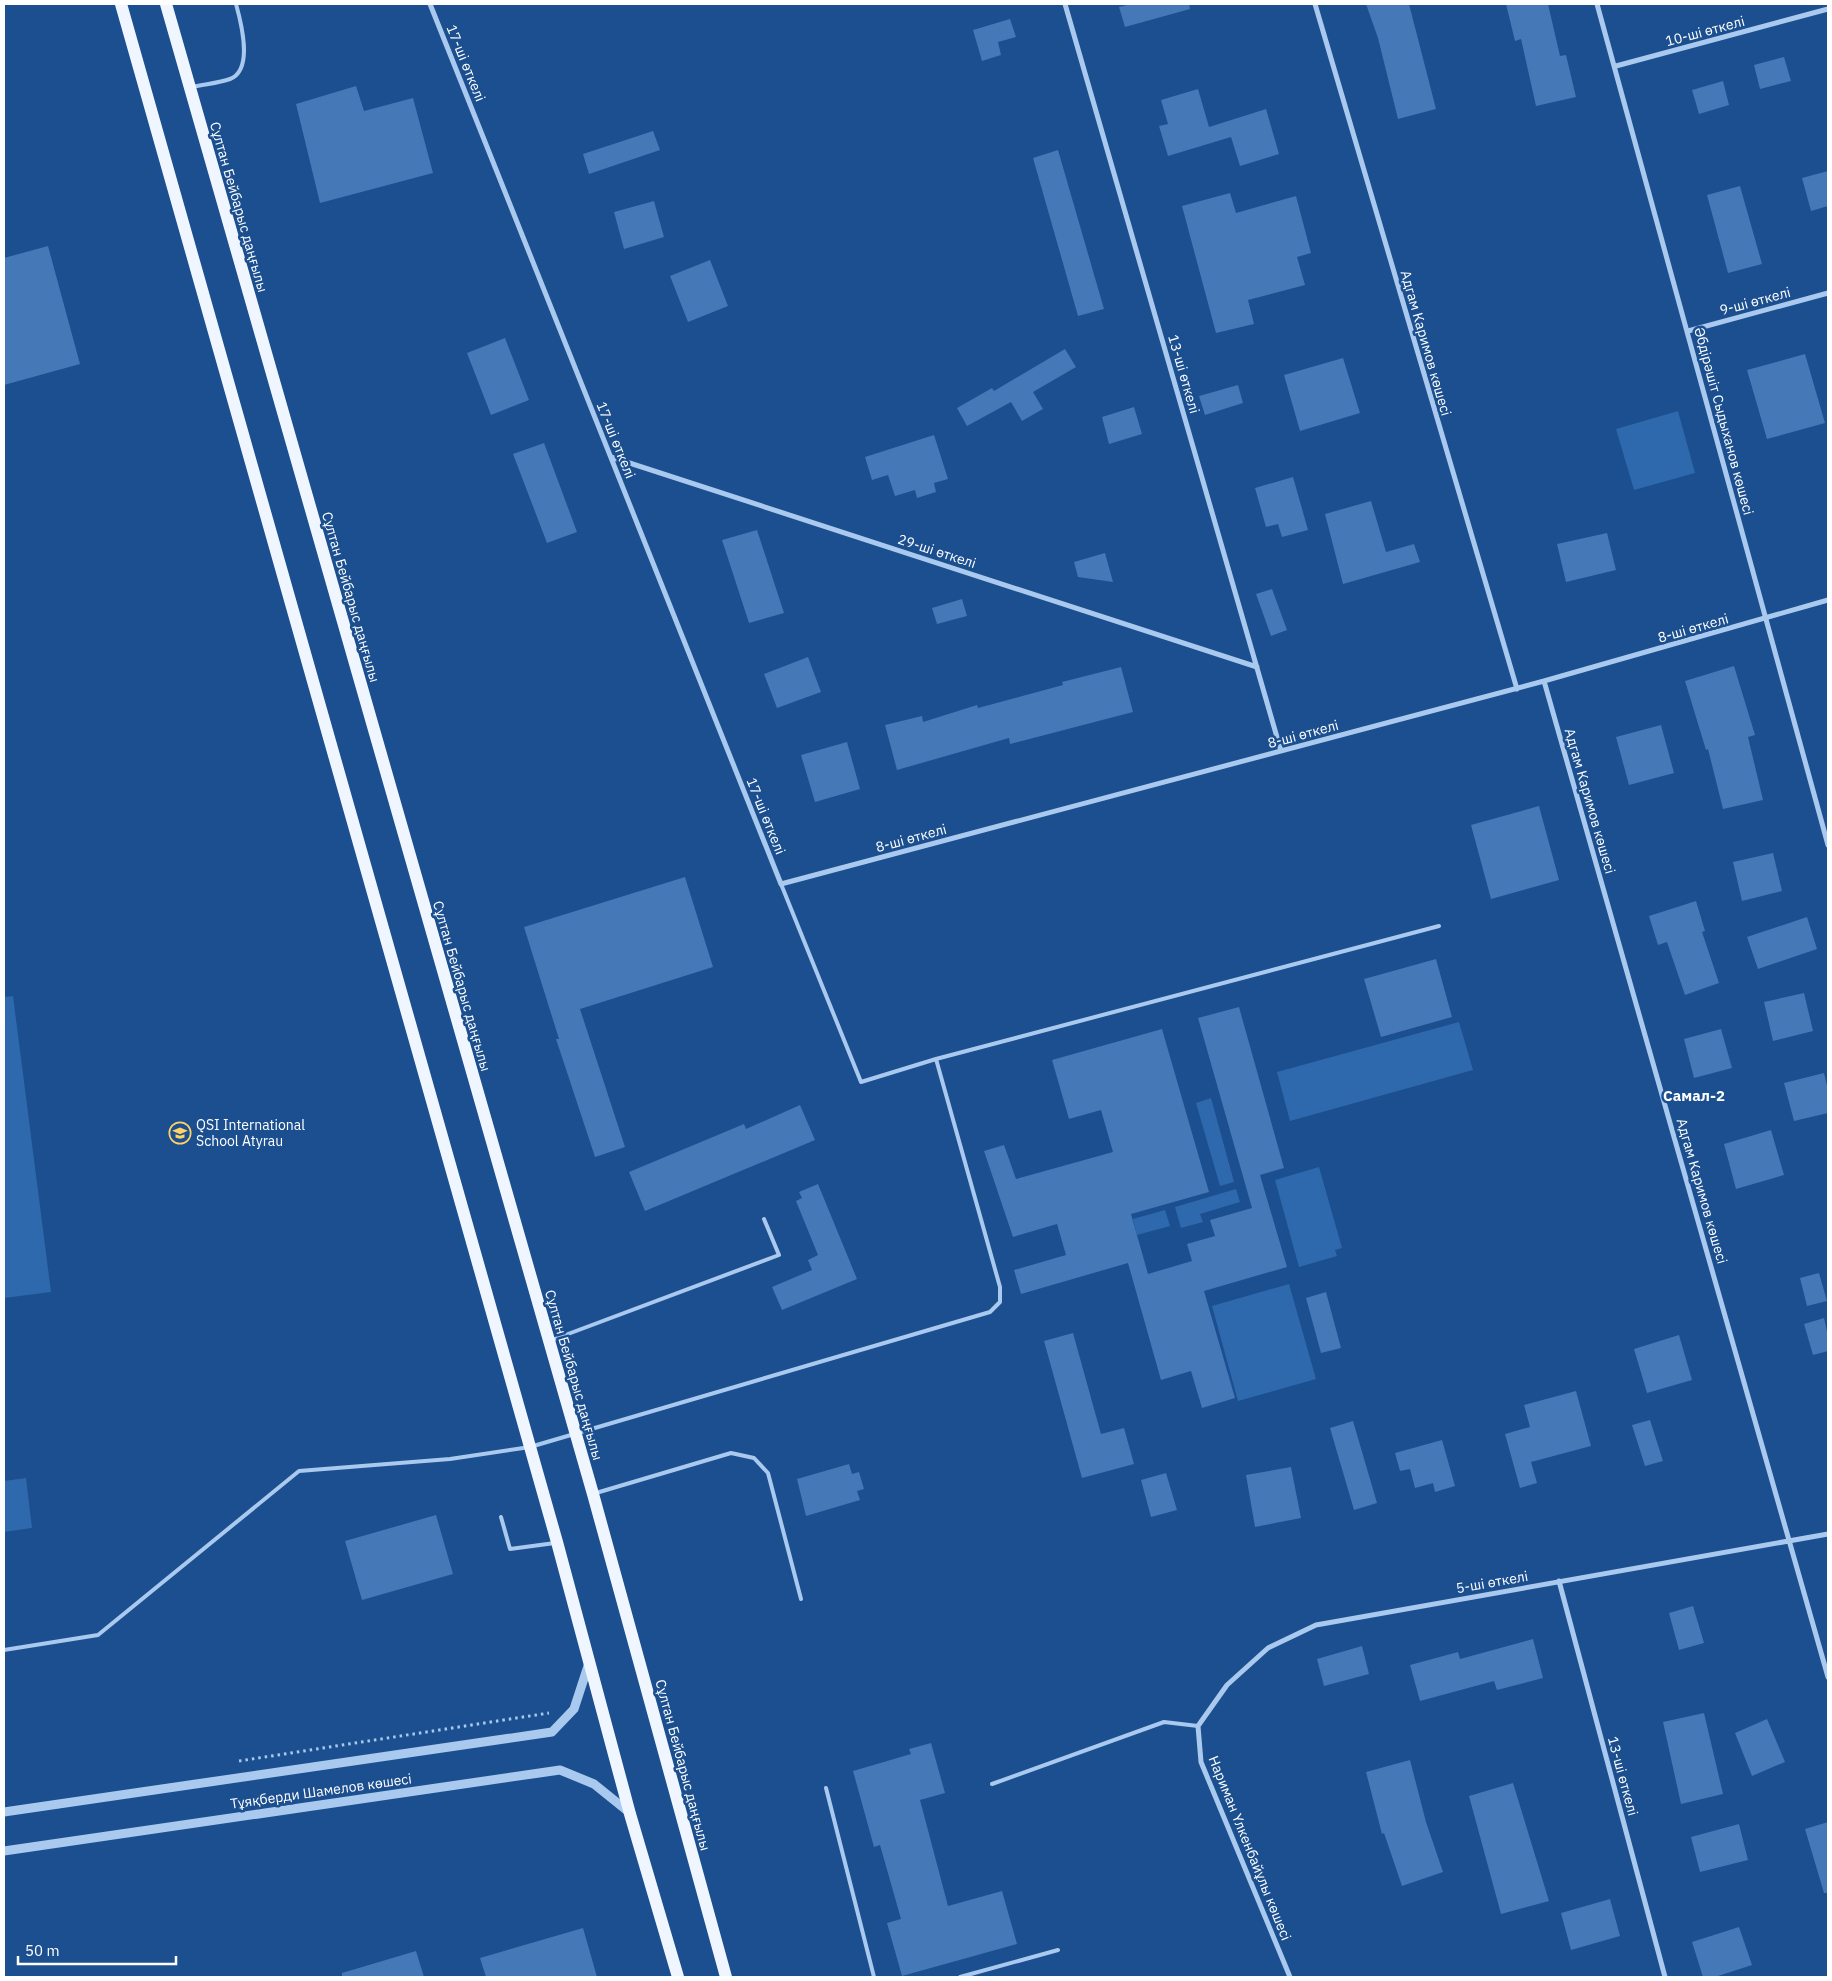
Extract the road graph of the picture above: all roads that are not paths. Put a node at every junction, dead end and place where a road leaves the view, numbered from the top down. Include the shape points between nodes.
1 (121, 4) edge
2 (166, 4) edge
3 (236, 4) edge
4 (430, 4) edge
5 (1065, 4) edge
6 (1315, 4) edge
7 (1597, 4) edge
8 (1828, 9) edge
9 (1616, 66) junction
10 (190, 87) junction
11 (1828, 293) edge
12 (1688, 331) junction
13 (611, 457) junction
14 (1828, 600) edge
15 (1766, 619) junction
16 (1257, 667) junction
17 (1544, 681) junction
18 (1517, 689) junction
19 (1281, 751) junction
20 (1828, 845) edge
21 (781, 884) junction
22 (1439, 926) dead end
23 (936, 1060) junction
24 (764, 1219) dead end
25 (548, 1342) junction
26 (575, 1434) junction
27 (530, 1447) junction
28 (593, 1494) junction
29 (501, 1518) dead end
30 (1828, 1534) edge
31 (1790, 1540) junction
32 (557, 1542) junction
33 (1559, 1581) junction
34 (800, 1599) dead end
35 (4, 1650) edge
36 (590, 1660) junction
37 (1828, 1677) edge
38 (1198, 1726) junction
39 (992, 1784) dead end
40 (826, 1788) dead end
41 (4, 1812) edge
42 (630, 1814) junction
43 (4, 1850) edge
44 (1058, 1950) dead end
45 (678, 1977) edge
46 (726, 1977) edge
47 (874, 1977) edge
48 (960, 1977) edge
49 (1290, 1977) edge
50 (1665, 1977) edge

1 - 27 main road
2 - 10 main road, Сұлтан Бейбарыс даңғылы
3 - 10 lane via 244,38 244,65 233,78
4 - 13 street, 17-ші өткелі
5 - 16 street, 13-ші өткелі
6 - 18 street, Адгам Каримов көшесі
7 - 9 street, Әбдірәшіт Сыдыханов көшесі
8 - 9 street, 10-ші өткелі
9 - 12 street, Әбдірәшіт Сыдыханов көшесі
10 - 25 main road, Сұлтан Бейбарыс даңғылы
11 - 12 street, 9-ші өткелі
12 - 15 street, Әбдірәшіт Сыдыханов көшесі
13 - 16 street, 29-ші өткелі
13 - 21 street, 17-ші өткелі
14 - 15 street, 8-ші өткелі
15 - 17 street, 8-ші өткелі
15 - 20 street, Әбдірәшіт Сыдыханов көшесі
16 - 19 street, 13-ші өткелі
17 - 18 street, 8-ші өткелі
17 - 31 street, Адгам Каримов көшесі
18 - 19 street, 8-ші өткелі
19 - 21 street, 8-ші өткелі
21 - 23 lane via 860,1082
22 - 23 lane
23 - 26 lane via 1000,1286 1000,1302 990,1312
24 - 25 lane via 779,1254
25 - 26 main road, Сұлтан Бейбарыс даңғылы
26 - 27 lane
26 - 28 main road, Сұлтан Бейбарыс даңғылы
27 - 32 main road
27 - 35 lane via 450,1459 299,1471 98,1635
28 - 34 lane via 731,1453 754,1458 768,1473
28 - 46 main road, Сұлтан Бейбарыс даңғылы
29 - 32 lane via 510,1549
30 - 31 street, 5-ші өткелі
31 - 33 street, 5-ші өткелі
31 - 37 street, Адгам Каримов көшесі
32 - 36 main road
33 - 38 street, 5-ші өткелі via 1316,1625 1268,1648 1227,1685
33 - 50 street, 13-ші өткелі
36 - 41 street, Тұяқберди Шамелов көшесі via 574,1709 552,1732
36 - 42 main road
38 - 39 lane via 1164,1722
38 - 49 street, Нариман Үлкенбайұлы көшесі via 1201,1762
40 - 47 lane
42 - 43 street, Тұяқберди Шамелов көшесі via 594,1784 560,1770
42 - 45 main road
44 - 48 lane

